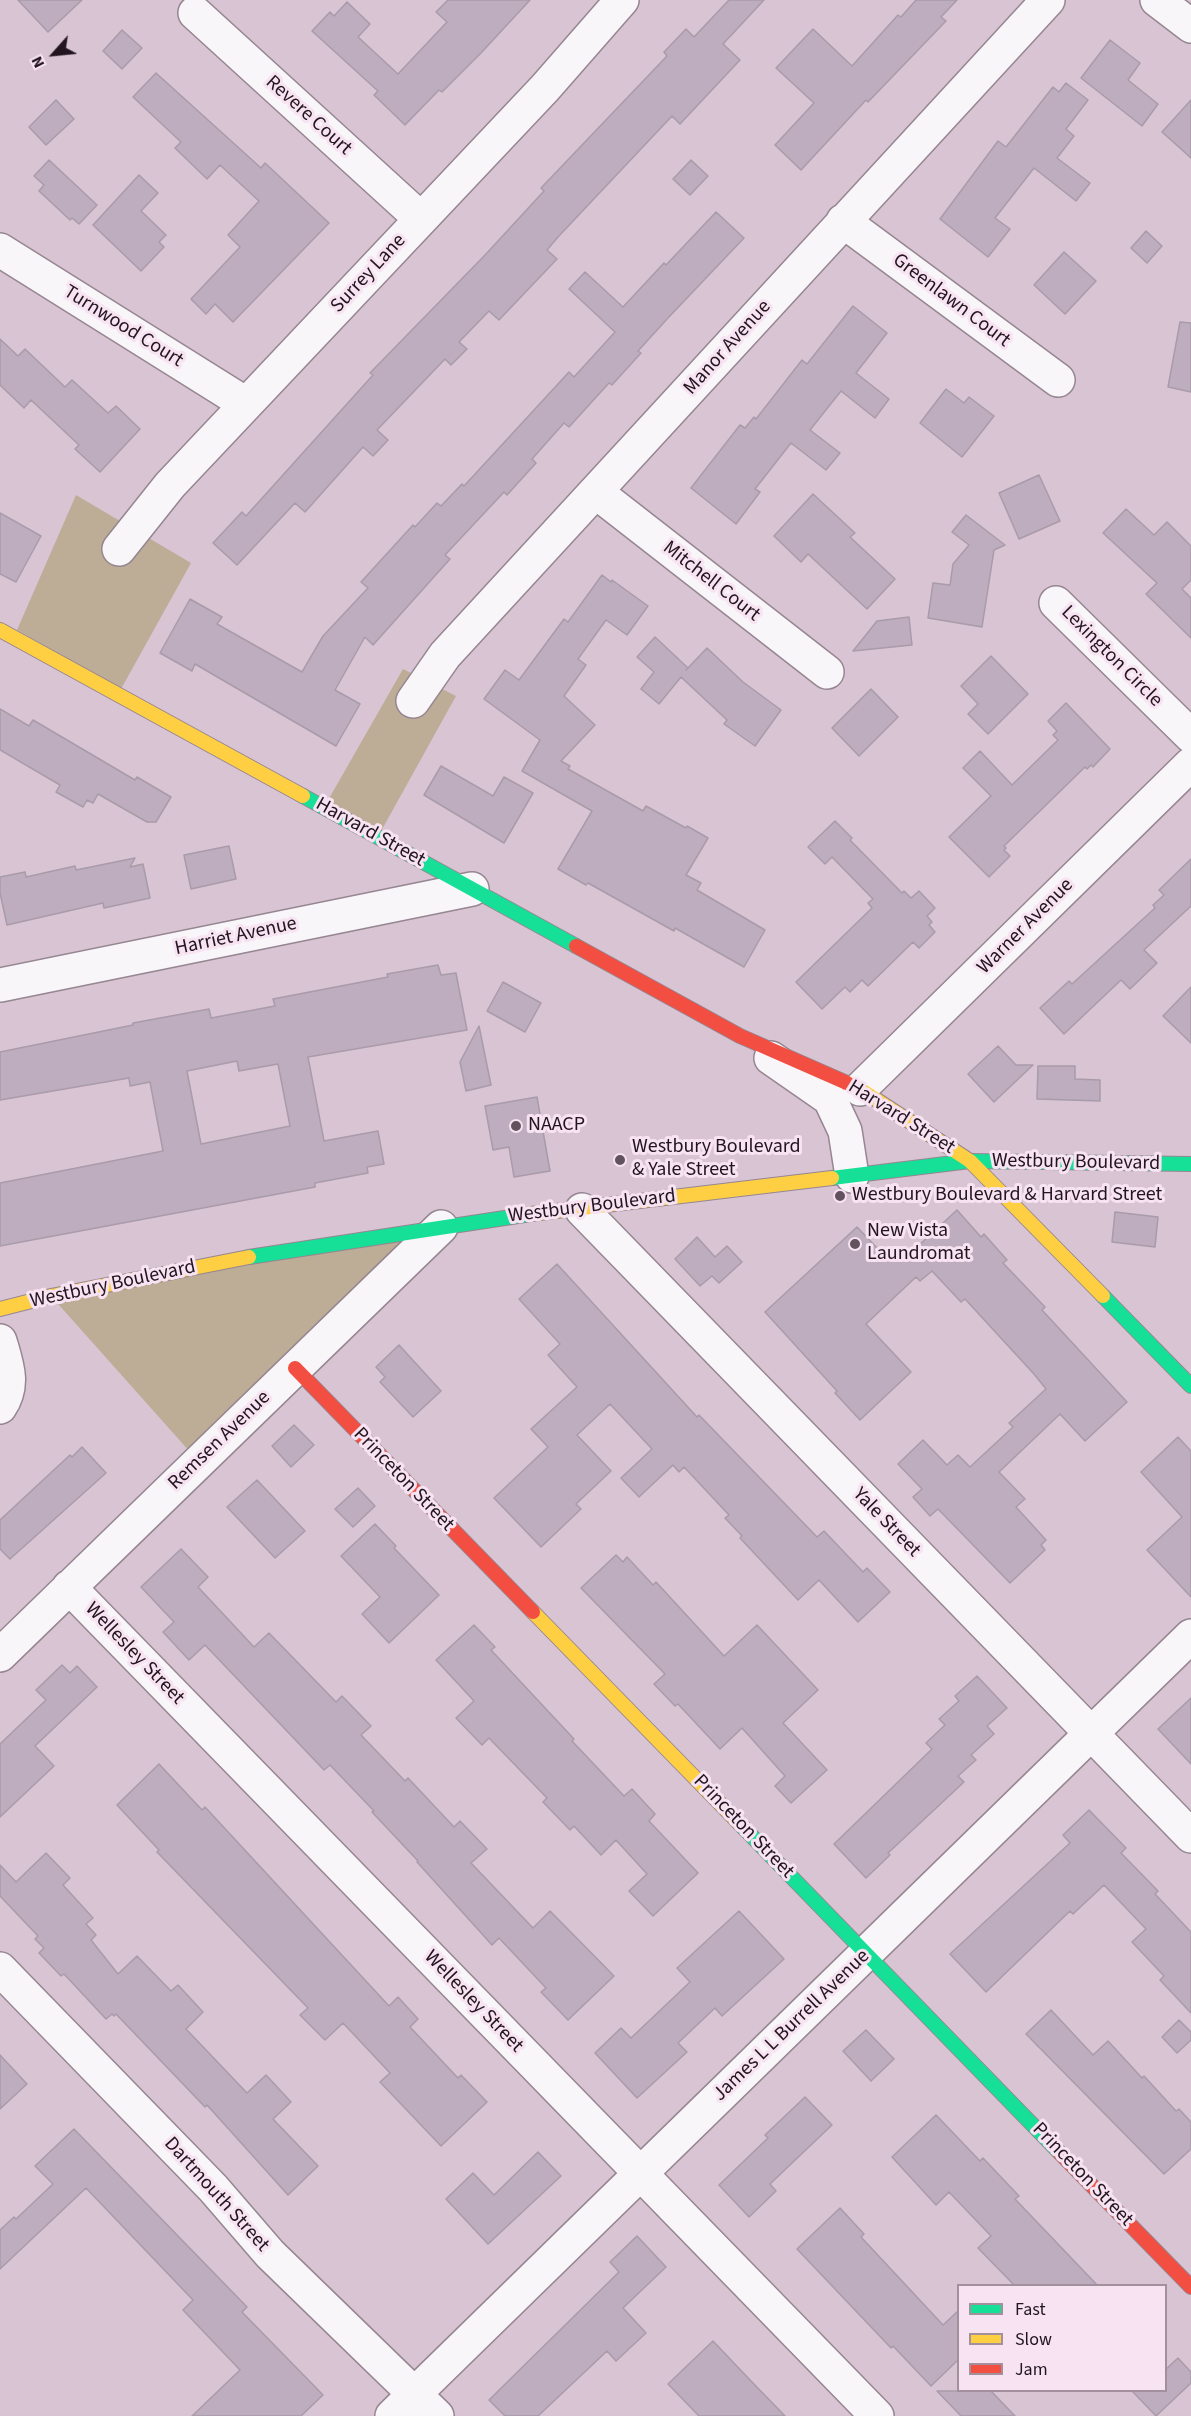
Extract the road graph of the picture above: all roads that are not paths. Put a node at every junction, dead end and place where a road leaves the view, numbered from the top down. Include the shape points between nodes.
1 (622, 0) edge
2 (1048, 0) edge
3 (1157, 0) edge
4 (195, 13) dead end
5 (1191, 26) edge
6 (420, 219) junction
7 (843, 221) junction
8 (0, 250) edge
9 (1058, 380) dead end
10 (246, 404) junction
11 (596, 492) junction
12 (119, 549) dead end
13 (1056, 603) dead end
14 (0, 630) edge
15 (826, 672) dead end
16 (413, 701) dead end
17 (1191, 736) edge
18 (1191, 764) edge
19 (472, 889) junction
20 (0, 985) edge
21 (740, 1036) junction
22 (860, 1089) junction
23 (970, 1161) junction
24 (1191, 1164) edge
25 (852, 1176) junction
26 (582, 1210) junction
27 (441, 1227) junction
28 (0, 1309) edge
29 (4, 1354) edge
30 (295, 1368) junction
31 (1191, 1386) edge
32 (0, 1407) edge
33 (69, 1587) junction
34 (1191, 1636) edge
35 (0, 1655) edge
36 (1092, 1733) junction
37 (1191, 1836) edge
38 (866, 1953) junction
39 (0, 1969) edge
40 (641, 2174) junction
41 (1191, 2287) edge
42 (426, 2405) edge
43 (392, 2416) edge
44 (877, 2416) edge

1 - 6 street, Surrey Lane via 545,88
2 - 7 street, Manor Avenue
3 - 5 street
4 - 6 street, Revere Court
6 - 10 street, Surrey Lane
7 - 9 street, Greenlawn Court
7 - 11 street, Manor Avenue
8 - 10 street, Turnwood Court
10 - 12 street, Surrey Lane via 170,485
11 - 15 street, Mitchell Court
11 - 16 street, Manor Avenue via 445,656
13 - 17 street, Lexington Circle
14 - 19 street, Harvard Street
18 - 22 street, Warner Avenue
19 - 20 street, Harriet Avenue
19 - 21 street, Harvard Street
21 - 22 street, Harvard Street
21 - 25 street, Harvard Street via 830,1099 845,1131
22 - 23 street, Harvard Street
23 - 24 street, Westbury Boulevard
23 - 25 street, Westbury Boulevard
23 - 31 street, Harvard Street
25 - 26 street, Westbury Boulevard
26 - 27 street, Westbury Boulevard
26 - 36 street, Yale Street
27 - 28 street, Westbury Boulevard via 275,1252
27 - 30 street, Remsen Avenue
29 - 32 street via 10,1380
30 - 33 street, Remsen Avenue
30 - 38 street, Princeton Street
33 - 35 street, Remsen Avenue
33 - 40 street, Wellesley Street
34 - 36 street, James L L Burrell Avenue
36 - 37 street, Yale Street
36 - 38 street, James L L Burrell Avenue
38 - 40 street, James L L Burrell Avenue
38 - 41 street, Princeton Street
39 - 42 street, Dartmouth Street via 213,2188 270,2254
40 - 42 street, James L L Burrell Avenue
40 - 44 street, Wellesley Street
42 - 43 street, James L L Burrell Avenue

